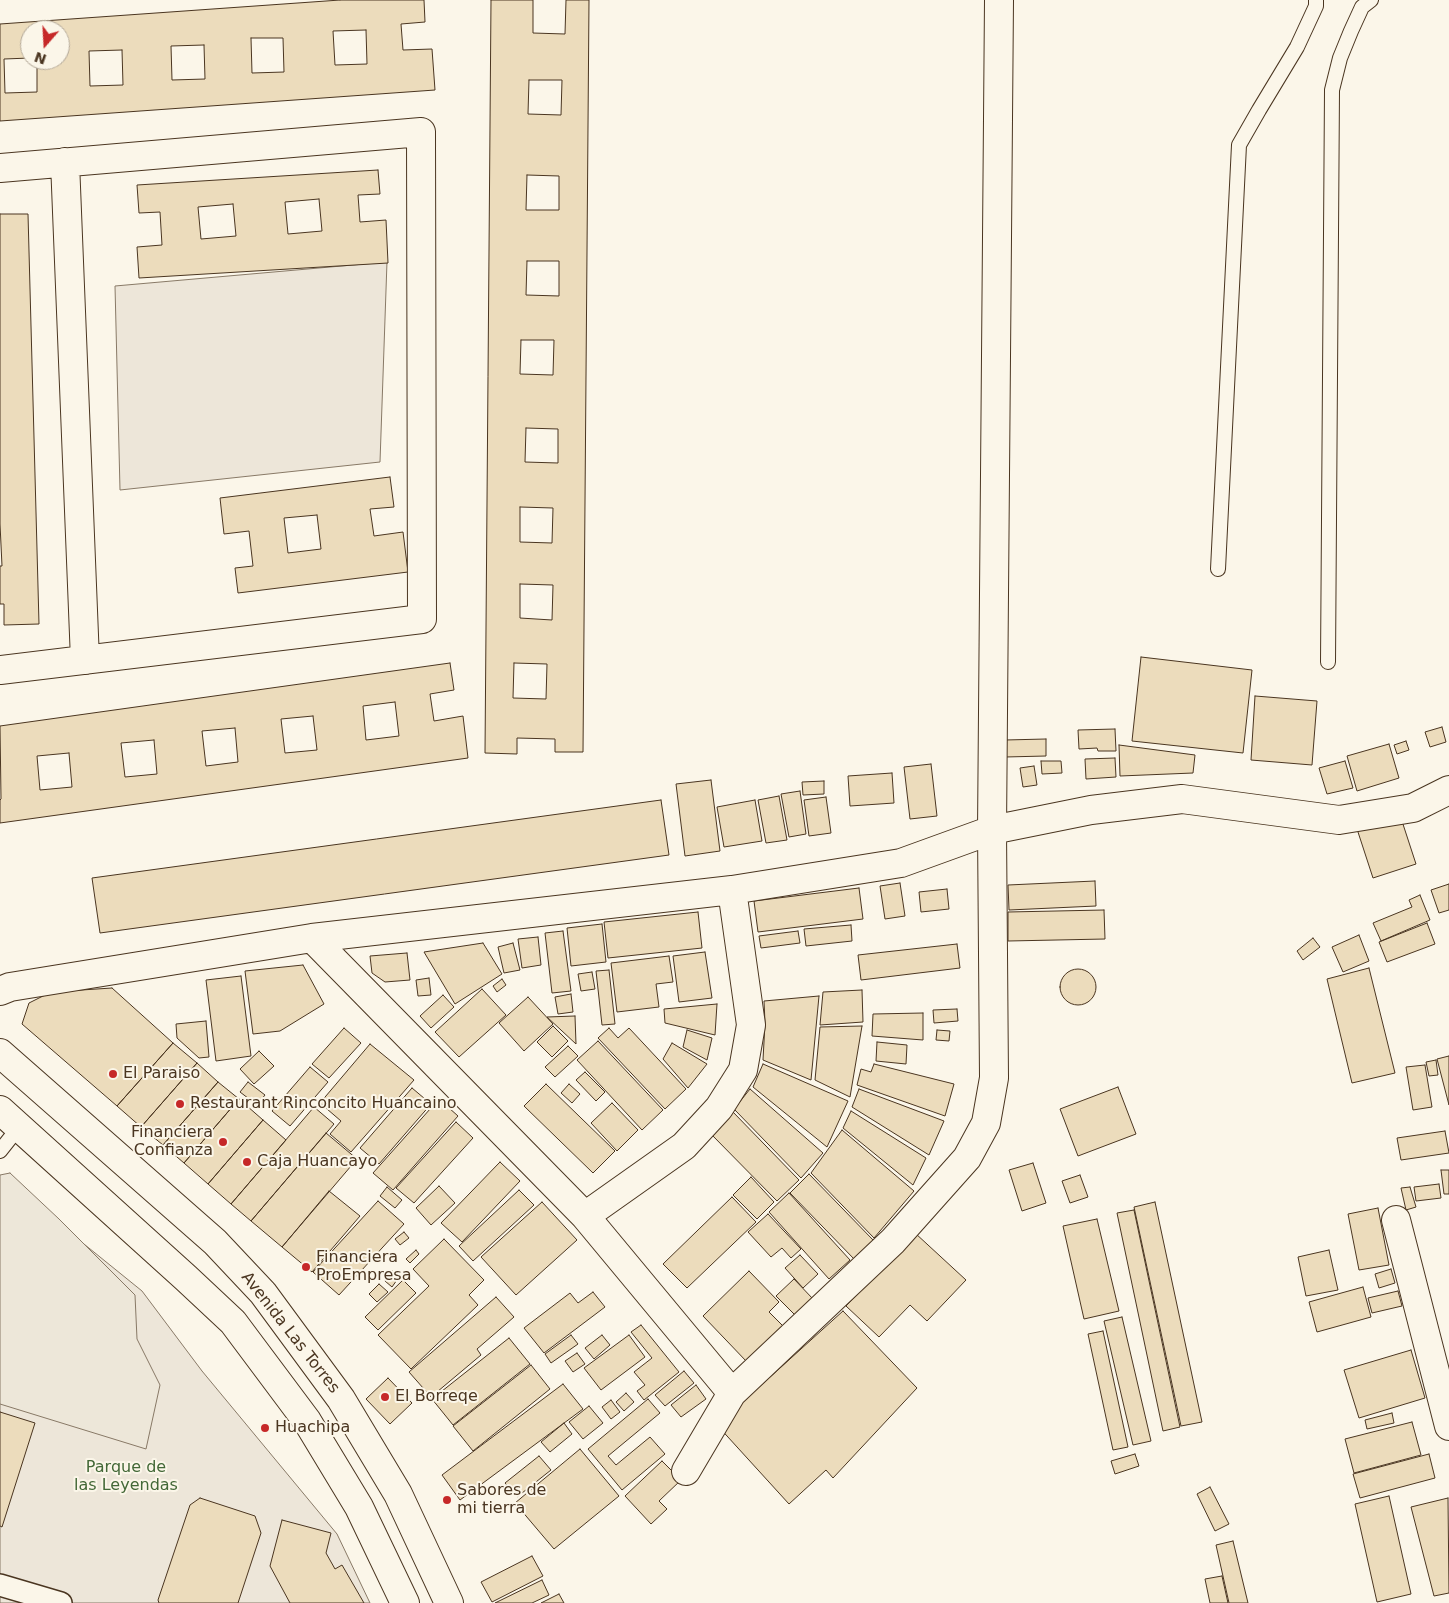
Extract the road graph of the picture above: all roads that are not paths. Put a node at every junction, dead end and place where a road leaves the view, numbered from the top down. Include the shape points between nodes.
1 (999, 0) edge
2 (1316, 0) edge
3 (1371, 0) edge
4 (65, 162) junction
5 (0, 168) edge
6 (1218, 569) dead end
7 (85, 660) junction
8 (1328, 662) dead end
9 (0, 670) edge
10 (1449, 790) edge
11 (992, 830) junction
12 (732, 890) junction
13 (312, 938) junction
14 (0, 991) edge
15 (0, 1053) edge
16 (10, 1119) edge
17 (0, 1151) edge
18 (585, 1216) junction
19 (1396, 1220) dead end
20 (732, 1393) junction
21 (1449, 1426) edge
22 (686, 1471) dead end
23 (0, 1585) edge
24 (61, 1603) edge
25 (405, 1603) edge
26 (449, 1603) edge

1 - 11 main road
2 - 6 lane via 1297,47 1239,146
3 - 8 lane via 1362,7 1351,31 1332,90
4 - 5 main road
4 - 7 main road
4 - 7 main road via 421,132 422,619
7 - 9 main road
10 - 11 main road via 1413,808 1339,820 1182,799 1092,810
11 - 12 main road via 901,863
11 - 20 main road via 994,1078 986,1124 967,1158 893,1241
12 - 13 main road
12 - 18 main road via 751,1025 743,1070 719,1108 684,1146
13 - 14 main road
13 - 18 main road
15 - 26 main road, Avenida Las Torres via 215,1242 263,1293 346,1407 398,1494
16 - 17 lane
16 - 25 main road via 233,1322 307,1421 359,1507
18 - 20 main road
19 - 21 main road
20 - 22 main road
23 - 24 street

